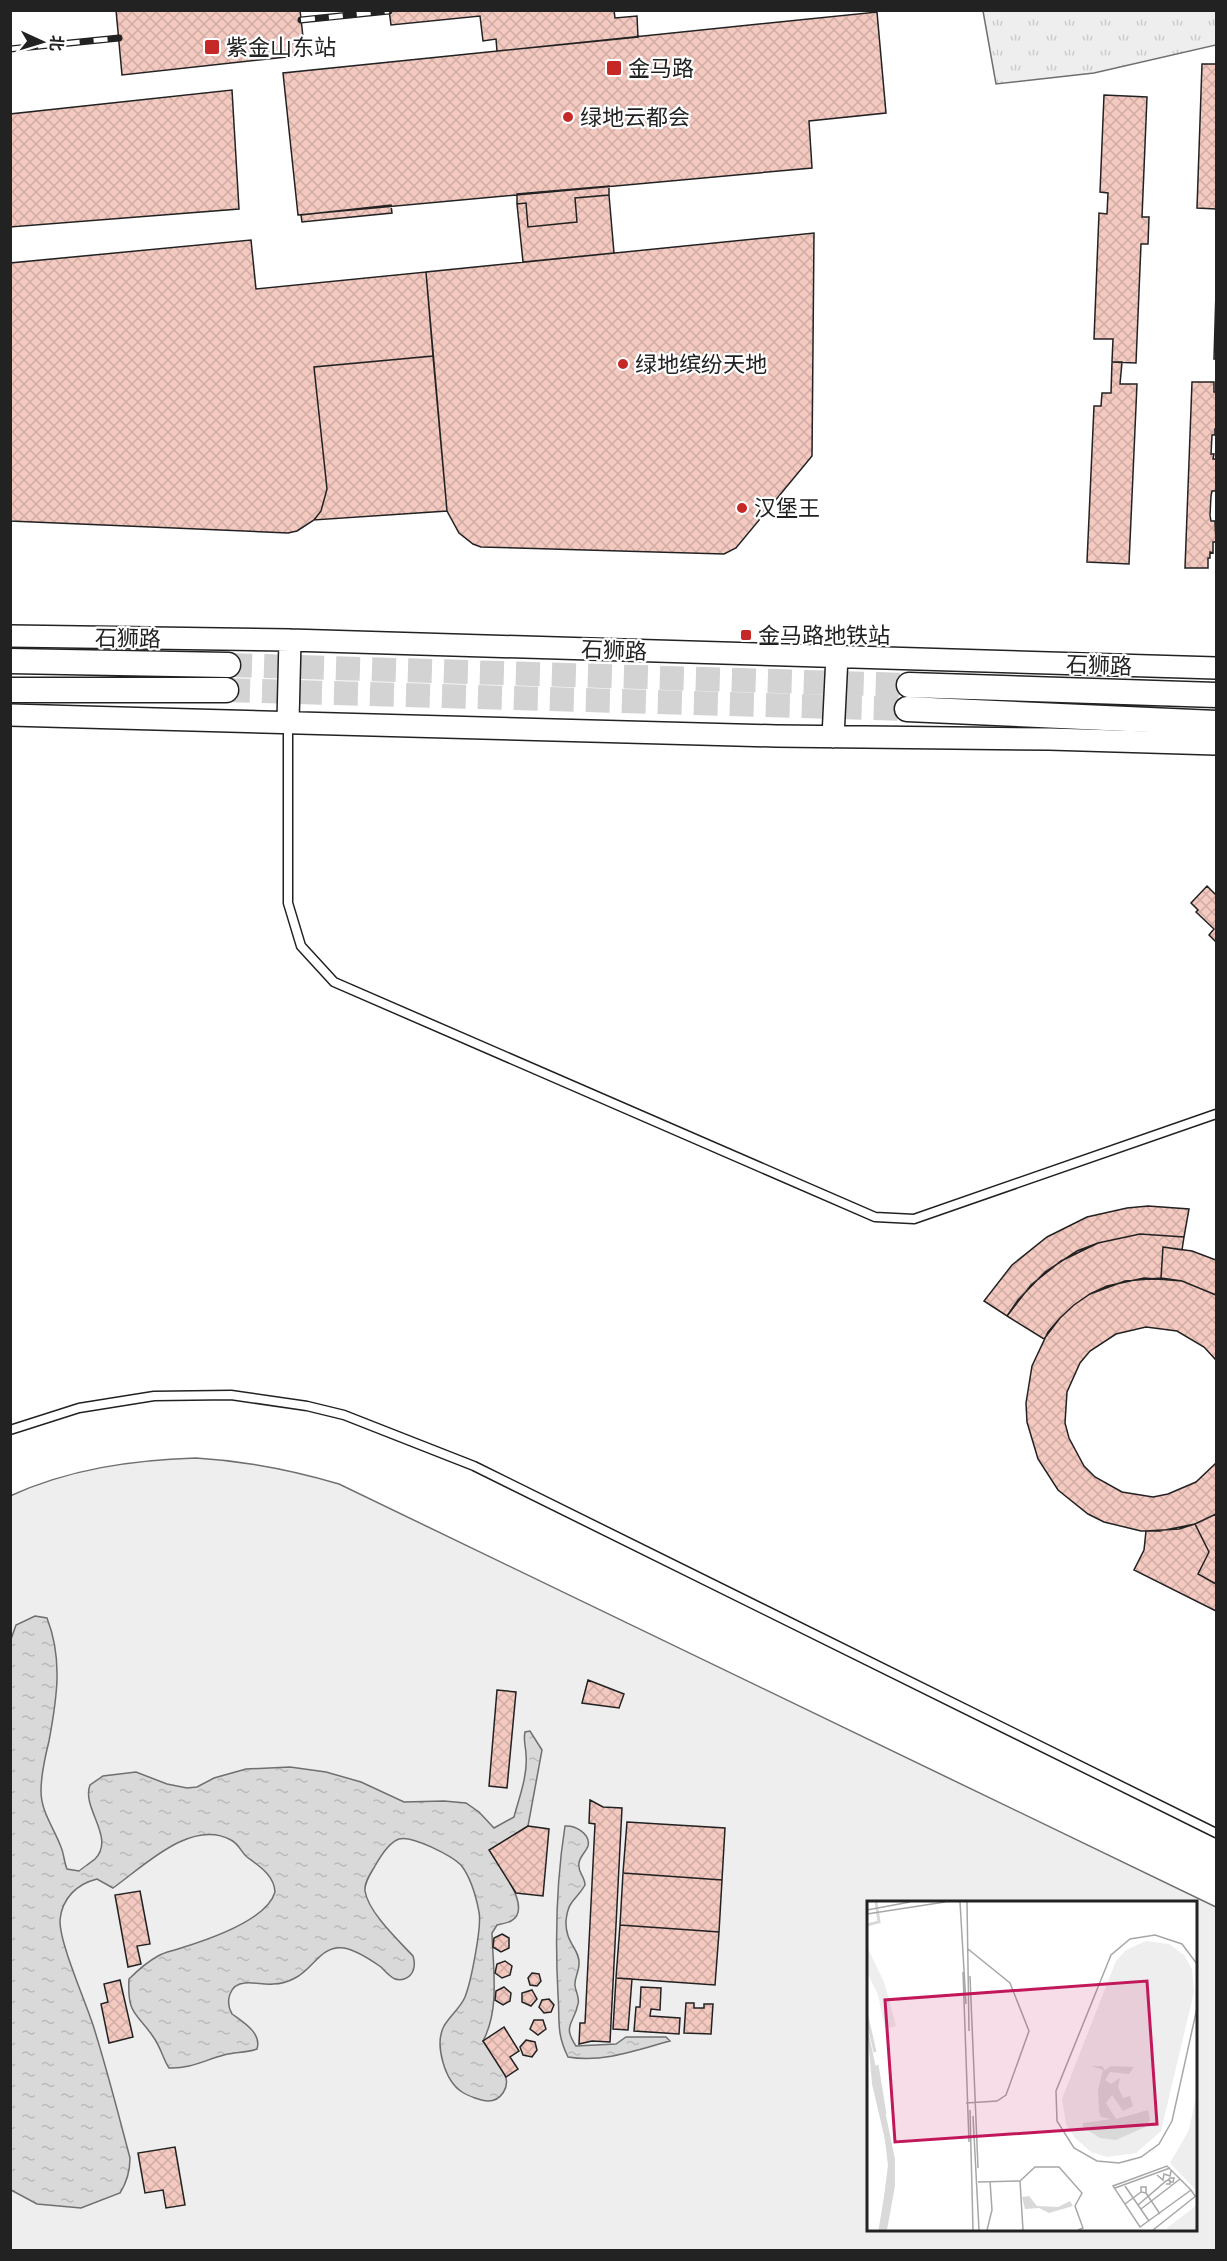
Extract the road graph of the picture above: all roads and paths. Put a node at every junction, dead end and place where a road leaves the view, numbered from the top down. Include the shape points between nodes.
1 (10, 636) edge
2 (290, 640) junction
3 (837, 656) junction
4 (10, 661) edge
5 (228, 665) tunnel mouth
6 (1216, 668) edge
7 (10, 690) edge
8 (226, 690) tunnel mouth
9 (1216, 695) edge
10 (10, 715) edge
11 (288, 721) junction
12 (1216, 723) edge
13 (833, 737) junction
14 (1216, 744) edge
15 (1216, 1114) edge
16 (10, 1430) edge
17 (1216, 1833) edge

1 - 2 street, 石狮路
2 - 3 street, 石狮路
2 - 11 street
3 - 6 street, 石狮路
3 - 13 street
4 - 5 main road, 石狮路
7 - 8 main road
9 - 12 main road, 石狮路 via 908,697
10 - 11 street
11 - 13 street
11 - 15 lane via 288,903 301,946 334,982 876,1216 914,1219
13 - 14 street
16 - 17 lane via 79,1408 193,1394 250,1397 344,1415 474,1466

